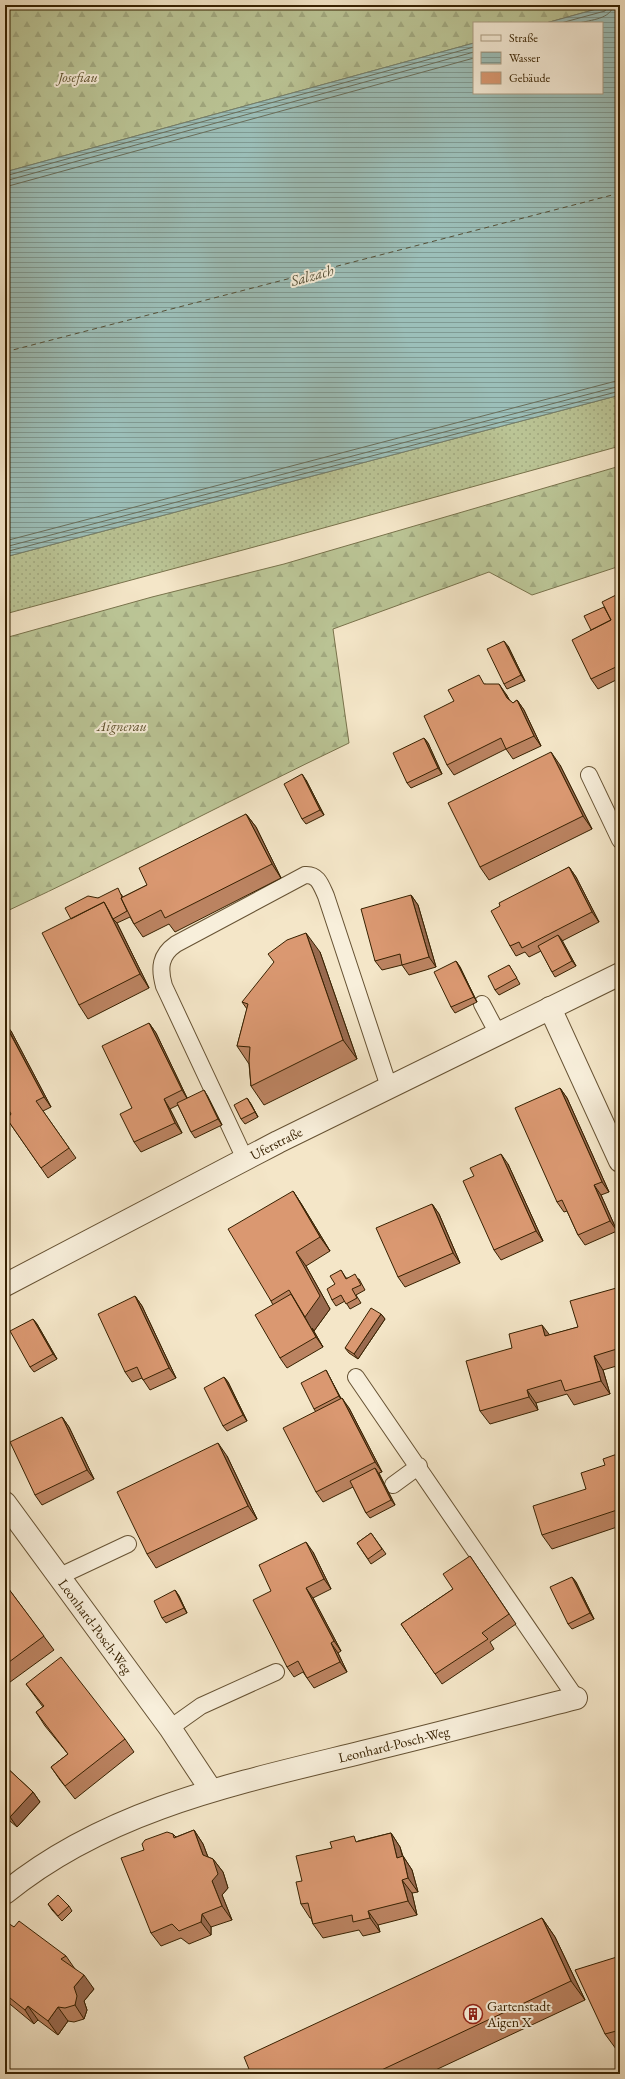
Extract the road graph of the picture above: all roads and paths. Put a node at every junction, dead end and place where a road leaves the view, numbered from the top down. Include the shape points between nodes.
1 (589, 774) dead end
2 (620, 840) edge
3 (620, 974) edge
4 (482, 1004) dead end
5 (550, 1008) junction
6 (498, 1034) junction
7 (389, 1087) junction
8 (245, 1159) junction
9 (620, 1160) edge
10 (6, 1281) edge
11 (356, 1377) dead end
12 (419, 1466) junction
13 (393, 1485) dead end
14 (5, 1503) edge
15 (128, 1544) dead end
16 (60, 1576) junction
17 (276, 1672) dead end
18 (576, 1698) joint
19 (170, 1728) junction
20 (212, 1790) junction
21 (5, 1894) edge

1 - 2 lane
3 - 5 street, Uferstraße
4 - 6 lane
5 - 6 street, Uferstraße
5 - 9 street
6 - 7 street, Uferstraße
7 - 8 street, Uferstraße
7 - 8 lane via 326,896 318,879 305,875 168,949 160,966 164,986
8 - 10 street, Uferstraße
11 - 12 lane
12 - 13 lane
12 - 18 lane
14 - 16 street, Leonhard-Posch-Weg
15 - 16 lane
16 - 19 street, Leonhard-Posch-Weg
17 - 19 lane via 201,1706
18 - 20 street, Leonhard-Posch-Weg
19 - 20 street, Leonhard-Posch-Weg
20 - 21 street, Leonhard-Posch-Weg via 134,1818 73,1848 27,1876

